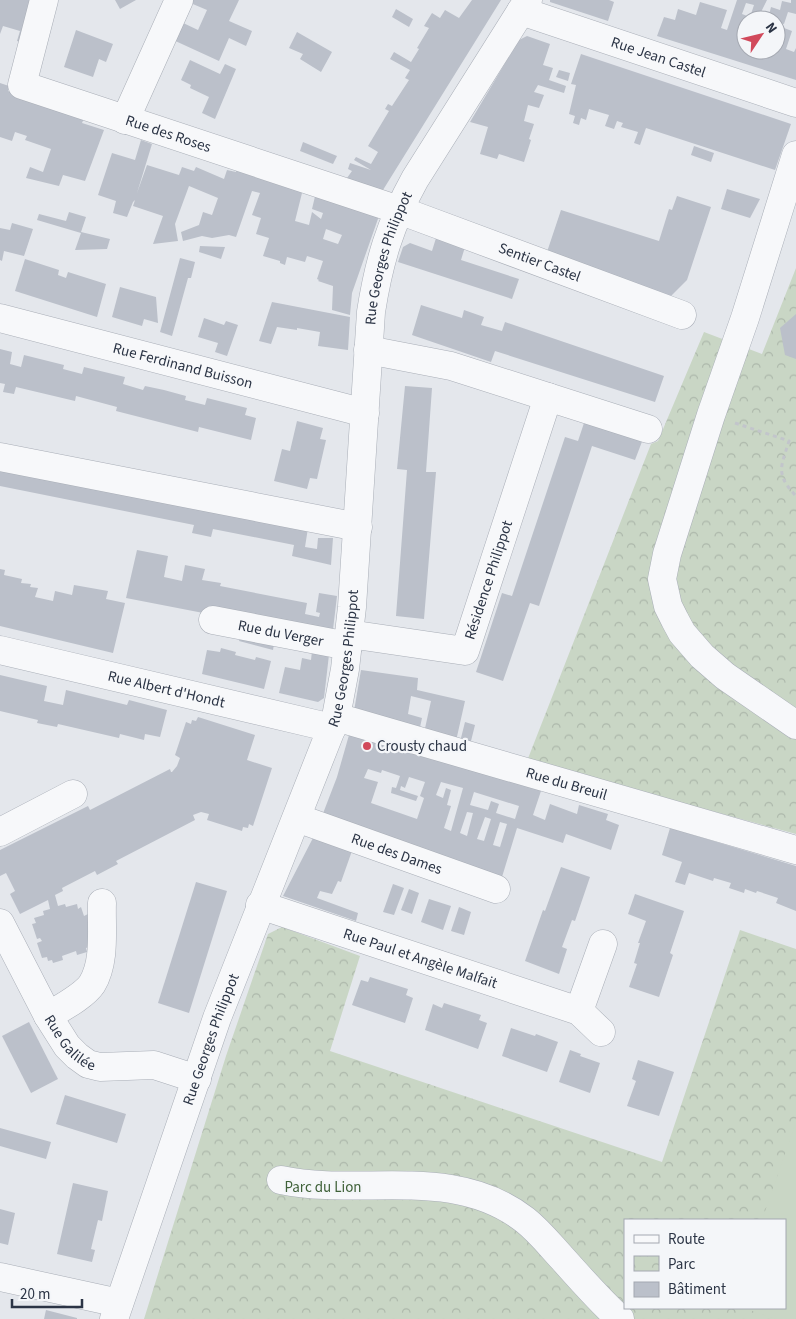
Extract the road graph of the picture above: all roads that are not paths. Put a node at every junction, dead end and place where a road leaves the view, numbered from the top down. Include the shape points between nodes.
1 (44, 0) edge
2 (179, 0) edge
3 (524, 5) edge
4 (796, 103) edge
5 (125, 120) junction
6 (796, 155) edge
7 (399, 210) junction
8 (682, 314) dead end
9 (0, 318) edge
10 (368, 350) junction
11 (548, 397) junction
12 (365, 413) junction
13 (648, 429) dead end
14 (0, 457) edge
15 (358, 527) junction
16 (213, 620) dead end
17 (349, 640) junction
18 (0, 650) edge
19 (334, 722) junction
20 (796, 725) edge
21 (73, 794) dead end
22 (297, 818) junction
23 (0, 832) edge
24 (796, 850) edge
25 (496, 890) dead end
26 (102, 903) dead end
27 (260, 905) junction
28 (0, 923) edge
29 (603, 944) dead end
30 (579, 1011) junction
31 (48, 1016) junction
32 (601, 1032) dead end
33 (197, 1079) junction
34 (281, 1180) dead end
35 (0, 1277) edge
36 (116, 1311) edge
37 (620, 1319) edge

1 - 5 street, Rue des Roses via 22,85
2 - 5 street
3 - 4 street, Rue Jean Castel
3 - 7 street, Rue Georges Philippot
5 - 7 street, Rue des Roses
6 - 20 street via 666,554 662,579 668,606 682,633 713,668
7 - 8 street, Sentier Castel
7 - 10 street, Rue Georges Philippot via 378,271
9 - 12 street, Rue Ferdinand Buisson
10 - 11 street via 451,366
10 - 12 street, Rue Georges Philippot
11 - 13 street
11 - 17 street, Résidence Philippot via 465,652
12 - 15 street, Rue Georges Philippot
14 - 15 street
15 - 17 street, Rue Georges Philippot
16 - 17 street, Rue du Verger
17 - 19 street, Rue Georges Philippot
18 - 19 street, Rue Albert d'Hondt
19 - 22 street, Rue Georges Philippot
19 - 24 street, Rue du Breuil
21 - 23 street
22 - 25 street, Rue des Dames
22 - 27 street, Rue Georges Philippot
26 - 31 street via 100,962 92,984
27 - 30 street, Rue Paul et Angèle Malfait
27 - 33 street, Rue Georges Philippot
28 - 31 street, Rue Galilée
29 - 30 street
30 - 32 street, Rue Paul et Angèle Malfait
31 - 33 street, Rue Galilée via 67,1046 88,1064 106,1068 154,1066
33 - 36 street, Rue Georges Philippot
34 - 37 street via 317,1185 431,1186 463,1190 488,1199 514,1212 537,1230
35 - 36 street

